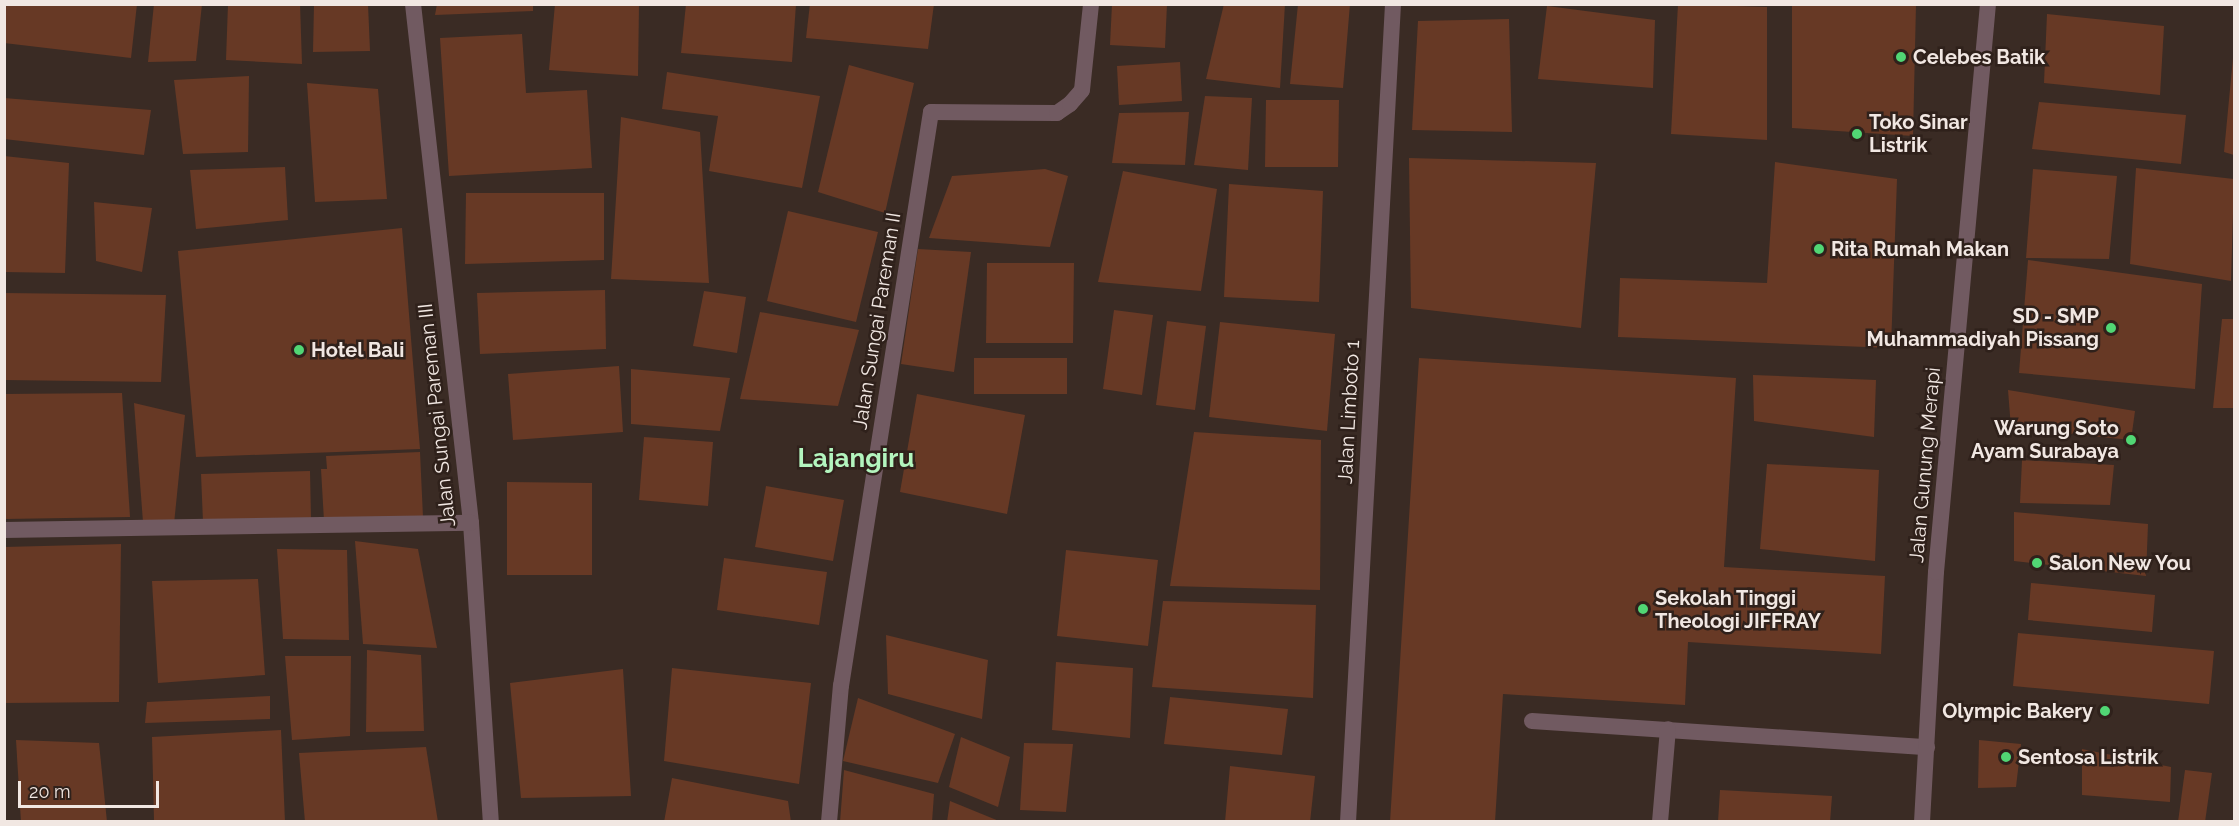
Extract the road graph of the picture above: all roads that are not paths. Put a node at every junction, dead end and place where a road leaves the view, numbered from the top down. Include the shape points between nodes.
1 (413, 4) edge
2 (1091, 4) edge
3 (1393, 4) edge
4 (1988, 4) edge
5 (471, 523) junction
6 (4, 530) edge
7 (1532, 721) dead end
8 (1668, 729) junction
9 (1927, 747) junction
10 (491, 822) edge
11 (829, 822) edge
12 (1348, 822) edge
13 (1660, 822) edge
14 (1922, 822) edge

1 - 5 street, Jalan Sungai Pareman III
2 - 11 street, Jalan Sungai Pareman II via 1082,90 1070,105 1057,113 931,112 841,686
3 - 12 street, Jalan Limboto 1
4 - 9 street, Jalan Gunung Merapi via 1936,572
5 - 6 street
5 - 10 street, Jalan Sungai Pareman III
7 - 8 street
8 - 9 street
8 - 13 street
9 - 14 street, Jalan Gunung Merapi

